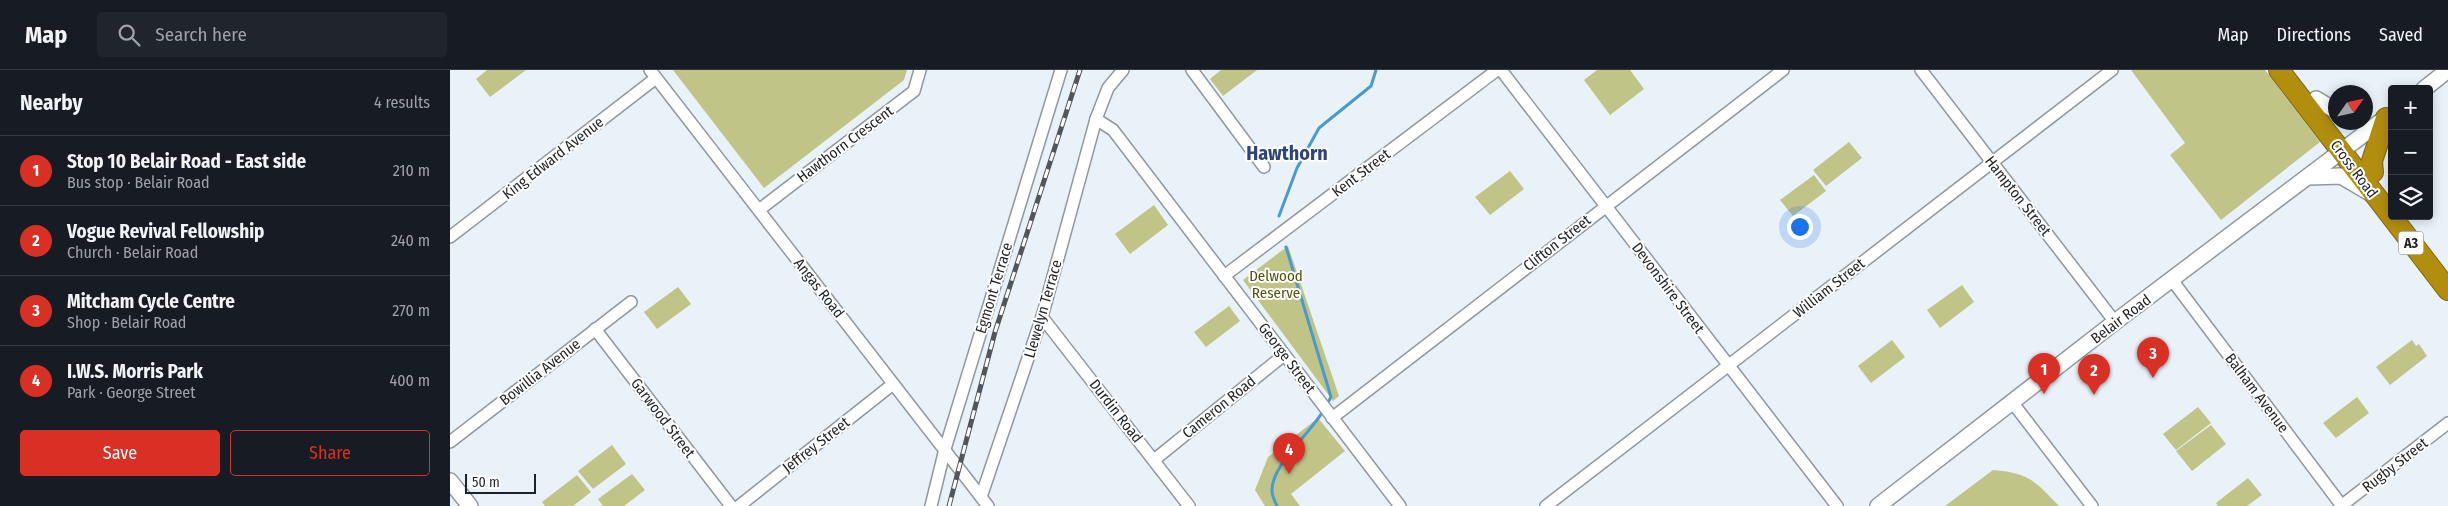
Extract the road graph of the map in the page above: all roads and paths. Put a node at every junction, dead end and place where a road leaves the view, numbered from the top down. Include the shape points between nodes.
1 (920, 70) edge
2 (1061, 70) edge
3 (1122, 70) edge
4 (1192, 70) edge
5 (1499, 70) edge
6 (1783, 70) edge
7 (1921, 70) edge
8 (2112, 70) edge
9 (2279, 70) edge
10 (2294, 70) edge
11 (2448, 70) edge
12 (653, 74) edge
13 (2429, 85) edge
14 (2316, 99) junction
15 (2328, 106) edge
16 (1096, 119) junction
17 (2385, 119) edge
18 (2346, 148) junction
19 (1991, 161) junction
20 (1264, 167) dead end
21 (2372, 172) junction
22 (2309, 177) junction
23 (2383, 196) edge
24 (1605, 206) junction
25 (759, 210) junction
26 (2410, 220) edge
27 (450, 237) edge
28 (2448, 269) edge
29 (1224, 276) junction
30 (2172, 280) junction
31 (2448, 290) edge
32 (631, 302) dead end
33 (1042, 317) junction
34 (2115, 322) junction
35 (596, 329) junction
36 (1284, 355) junction
37 (1728, 366) junction
38 (893, 384) junction
39 (2012, 402) junction
40 (1332, 417) junction
41 (2448, 423) edge
42 (450, 442) edge
43 (945, 449) junction
44 (1154, 460) junction
45 (450, 481) edge
46 (985, 502) edge
47 (470, 506) edge
48 (738, 506) edge
49 (931, 506) edge
50 (1189, 506) edge
51 (1400, 506) edge
52 (1546, 506) edge
53 (1837, 506) edge
54 (1878, 506) edge
55 (2092, 506) edge
56 (2342, 506) edge

1 - 25 street, Hawthorn Crescent via 914,91
2 - 43 street, Egmont Terrace
3 - 16 street, Llewelyn Terrace via 1108,88
4 - 20 street
5 - 24 street, Devonshire Street
5 - 29 street, Kent Street
6 - 24 street, Clifton Street
7 - 19 street, Hampton Street
8 - 19 street, William Street
9 - 18 highway, Cross Road / A3
10 - 14 highway, Cross Road / A3
11 - 13 main road
12 - 25 street, Angas Road
12 - 27 street, King Edward Avenue
14 - 15 main road
14 - 18 highway, Cross Road / A3
16 - 29 street, George Street via 1113,130
16 - 33 street, Llewelyn Terrace
17 - 18 main road, Belair Road
17 - 21 highway via 2372,161
18 - 21 highway, Cross Road / A3
18 - 22 main road, Belair Road
18 - 23 highway, Cross Road / A3
19 - 34 street, Hampton Street
19 - 37 street, William Street
21 - 23 highway, Cross Road / A3
22 - 23 main road via 2341,176
22 - 30 main road, Belair Road
23 - 31 highway, Cross Road / A3
24 - 37 street, Devonshire Street
24 - 40 street, Clifton Street
25 - 38 street, Angas Road
26 - 28 highway, A3
29 - 36 street, George Street
30 - 34 main road, Belair Road
30 - 56 street, Balham Avenue
32 - 35 street, Bowillia Avenue
33 - 44 street, Durdin Road
33 - 46 street, Llewelyn Terrace
34 - 39 main road, Belair Road
35 - 42 street, Bowillia Avenue
35 - 48 street, Garwood Street
36 - 40 street, George Street
36 - 44 street, Cameron Road
37 - 52 street, William Street
37 - 53 street, Devonshire Street
38 - 43 street, Angas Road
38 - 48 street, Jeffrey Street
39 - 54 main road, Belair Road
39 - 55 street
40 - 51 street, George Street
41 - 56 street, Rugby Street
43 - 46 street, Angas Road
43 - 49 street, Egmont Terrace
44 - 50 street, Durdin Road
45 - 47 main road

